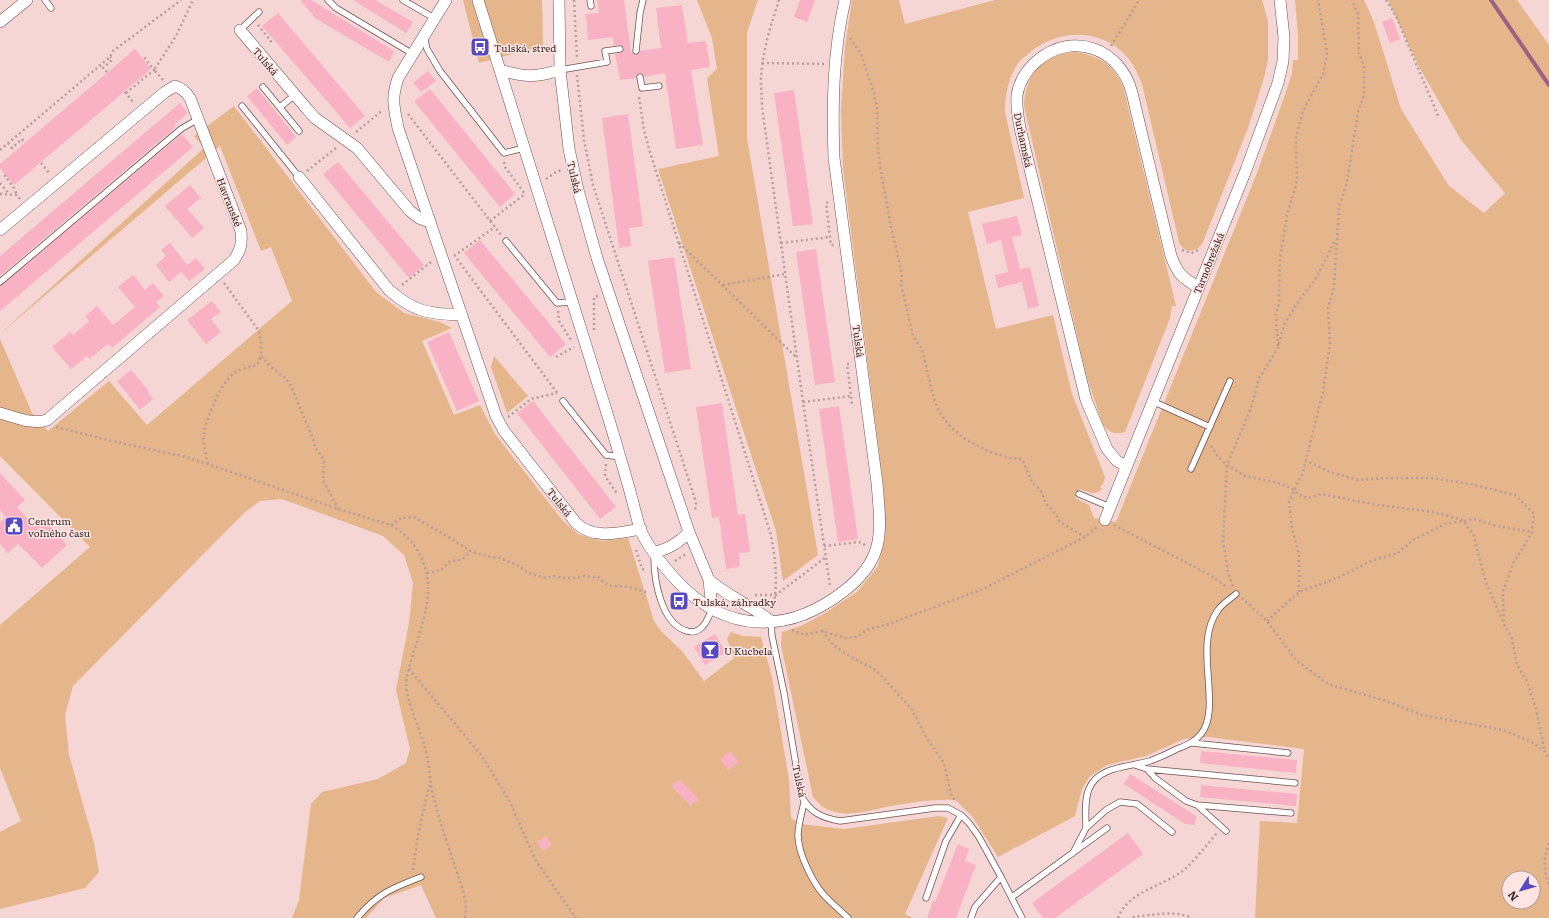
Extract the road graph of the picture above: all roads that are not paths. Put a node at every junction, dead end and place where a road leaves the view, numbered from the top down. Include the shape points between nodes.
1 (27, 0) edge
2 (45, 0) edge
3 (328, 0) edge
4 (403, 0) edge
5 (446, 0) edge
6 (478, 0) edge
7 (559, 0) edge
8 (643, 0) edge
9 (845, 0) edge
10 (1280, 0) edge
11 (51, 8) dead end
12 (259, 12) dead end
13 (434, 18) junction
14 (0, 22) edge
15 (240, 30) joint
16 (424, 35) junction
17 (620, 49) dead end
18 (636, 51) dead end
19 (413, 54) junction
20 (500, 70) junction
21 (560, 70) junction
22 (640, 77) dead end
23 (659, 86) dead end
24 (263, 87) dead end
25 (295, 95) junction
26 (242, 106) dead end
27 (280, 107) junction
28 (198, 119) junction
29 (299, 131) dead end
30 (524, 148) junction
31 (299, 177) joint
32 (430, 222) junction
33 (0, 230) edge
34 (506, 241) road end
35 (0, 282) edge
36 (1198, 287) junction
37 (572, 302) junction
38 (462, 315) junction
39 (1230, 381) dead end
40 (563, 401) road end
41 (1152, 401) junction
42 (0, 413) edge
43 (1210, 427) junction
44 (620, 458) junction
45 (1126, 466) junction
46 (1191, 469) dead end
47 (1079, 494) dead end
48 (1110, 507) junction
49 (1105, 520) road end
50 (641, 529) junction
51 (689, 532) junction
52 (654, 553) junction
53 (709, 580) junction
54 (1236, 594) road end
55 (712, 610) junction
56 (771, 622) junction
57 (1192, 743) junction
58 (1288, 753) dead end
59 (1133, 765) junction
60 (1147, 769) junction
61 (1295, 783) dead end
62 (804, 802) junction
63 (1197, 805) junction
64 (1291, 813) dead end
65 (961, 815) junction
66 (1086, 828) junction
67 (1107, 828) dead end
68 (1224, 829) road end
69 (1172, 832) dead end
70 (1073, 853) junction
71 (420, 877) dead end
72 (1001, 877) junction
73 (1012, 897) junction
74 (926, 898) dead end
75 (356, 918) edge
76 (848, 918) edge
77 (970, 918) edge
78 (1022, 918) edge

1 - 14 street
2 - 11 lane
3 - 19 lane via 336,8
4 - 13 lane
5 - 13 street, Tulská
6 - 20 street, Tulská
7 - 21 street, Tulská
8 - 18 lane
9 - 56 street, Tulská via 834,77 834,158 877,483 880,539 876,555 868,568 833,600 806,614
10 - 36 street, Tarnobrežská via 1284,37 1283,61 1278,83
12 - 15 lane
13 - 16 street, Tulská
15 - 25 street, Tulská
16 - 19 street, Tulská
16 - 30 lane via 427,49 440,71 504,153
17 - 21 lane via 605,51 607,62
19 - 32 street, Tulská via 398,78 393,102 398,128
20 - 21 street via 532,76
20 - 30 street, Tulská
21 - 51 street, Tulská via 572,168 586,221
22 - 23 lane via 642,88
24 - 27 lane
25 - 27 lane
25 - 32 street, Tulská via 315,118 358,148 410,211
26 - 31 lane
27 - 29 lane
28 - 33 street, Havranské via 186,92 175,86 169,88
28 - 35 lane via 181,129
28 - 42 street, Havranské via 241,231 240,251 234,260 47,420 32,422
30 - 37 street, Tulská
31 - 38 street via 389,290 399,299 422,311
32 - 38 street, Tulská via 446,253
34 - 37 lane via 557,304
36 - 41 street, Tarnobrežská
36 - 45 street, Durhamská via 1185,280 1177,271 1171,256 1126,74 1112,59 1094,49 1067,47 1051,51 1041,57 1021,82 1016,104 1020,128 1086,400 1107,449 1117,461
37 - 44 street, Tulská
38 - 50 street, Tulská via 499,424 576,523 583,529 600,534
39 - 43 lane
40 - 44 lane via 607,455
41 - 43 lane
41 - 45 street, Tarnobrežská
43 - 46 lane
44 - 50 street, Tulská
45 - 48 street, Tarnobrežská
47 - 48 lane
48 - 49 street, Tarnobrežská
50 - 52 street, Tulská
51 - 52 street via 681,541
51 - 53 street, Tulská
52 - 55 street, Tulská via 676,581
52 - 55 lane, Tulská via 654,573 660,594 665,611 675,625 691,632 698,630
53 - 55 street, Tulská
53 - 56 street, Tulská
54 - 57 lane via 1218,609 1210,623 1206,662 1209,705 1207,720 1201,734
55 - 56 street, Tulská via 740,621
56 - 62 lane, Tulská
57 - 58 lane
57 - 59 lane via 1150,761
59 - 60 lane
59 - 66 lane via 1108,771 1095,778 1088,790
60 - 61 lane
60 - 63 lane via 1186,801
62 - 65 lane, Tulská via 818,815 840,821 935,808 948,808
62 - 76 lane via 798,835 804,860 822,893
63 - 64 lane
63 - 68 lane
65 - 72 lane, Tulská via 979,837
65 - 74 lane via 946,841
66 - 69 lane via 1106,810 1120,802 1137,804
66 - 70 lane
67 - 70 lane
70 - 73 lane
71 - 75 lane via 391,888 377,897
72 - 73 lane, Tulská
72 - 77 lane via 975,907
73 - 78 lane, Tulská

